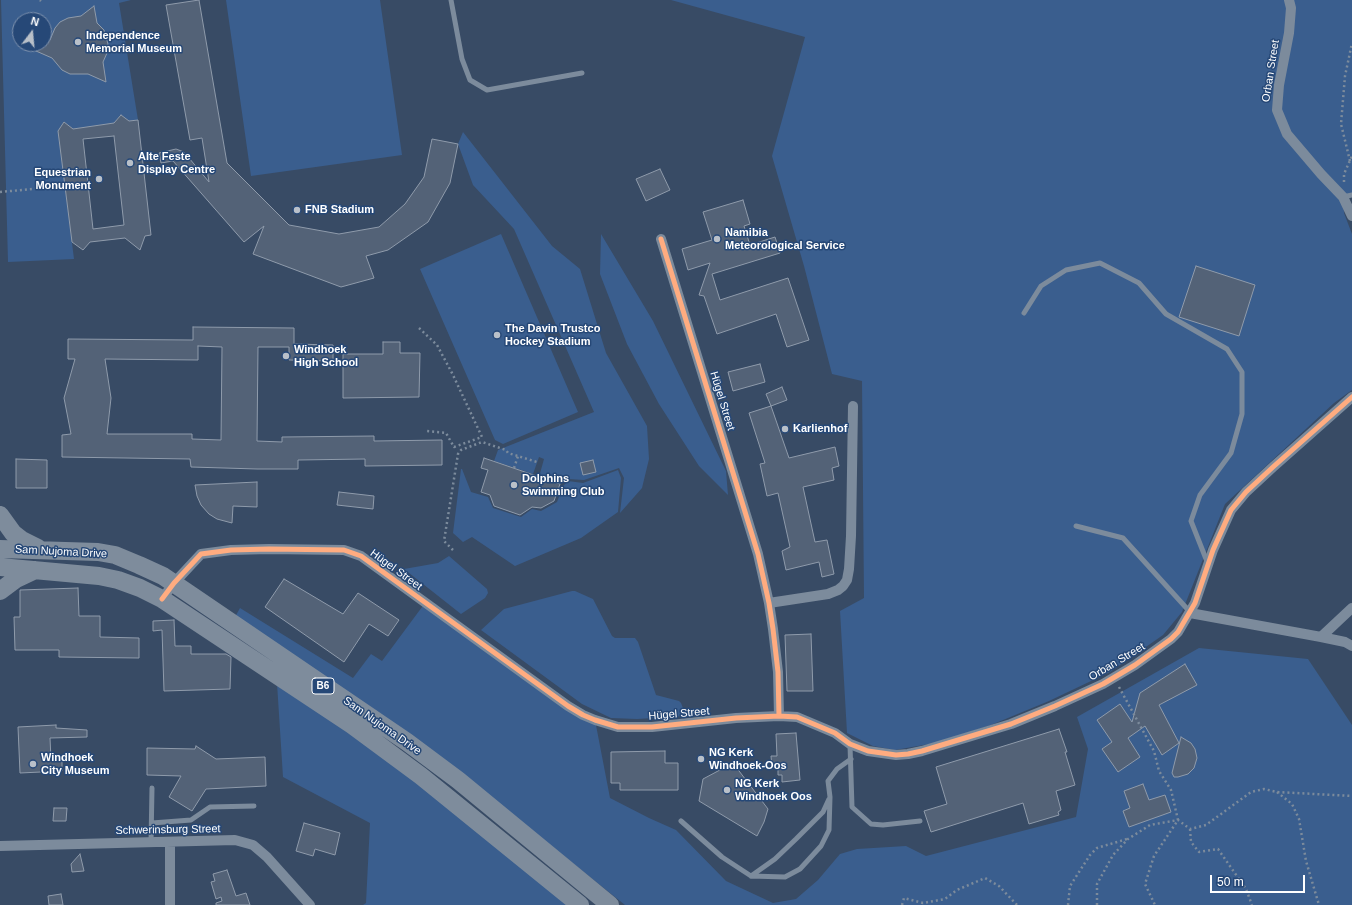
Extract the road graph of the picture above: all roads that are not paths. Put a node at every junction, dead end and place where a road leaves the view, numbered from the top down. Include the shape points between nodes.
1 (451, 0) edge
2 (1289, 0) edge
3 (582, 73) dead end
4 (1348, 196) edge
5 (1352, 216) edge
6 (661, 239) dead end
7 (1024, 313) dead end
8 (1352, 397) edge
9 (853, 406) dead end
10 (0, 515) edge
11 (1076, 526) dead end
12 (0, 549) edge
13 (41, 549) junction
14 (1208, 564) junction
15 (0, 567) edge
16 (35, 570) junction
17 (174, 583) junction
18 (0, 591) edge
19 (162, 599) junction
20 (769, 603) junction
21 (1352, 608) edge
22 (1190, 613) junction
23 (1321, 636) junction
24 (1352, 646) edge
25 (779, 716) junction
26 (850, 744) junction
27 (851, 758) junction
28 (152, 788) dead end
29 (830, 797) junction
30 (254, 806) dead end
31 (681, 821) dead end
32 (920, 821) dead end
33 (152, 823) junction
34 (151, 842) junction
35 (170, 842) junction
36 (0, 846) edge
37 (751, 876) junction
38 (170, 905) edge
39 (310, 905) edge
40 (580, 905) edge
41 (610, 905) edge

1 - 3 lane via 462,59 470,80 487,90
2 - 4 street, Orban Street via 1289,33 1277,110 1287,134 1321,174
4 - 5 street, Orban Street
6 - 20 street, Hügel Street via 758,554
7 - 14 lane via 1041,286 1066,270 1100,263 1139,283 1166,314 1227,349 1242,372 1242,414 1230,453 1200,495 1191,521
8 - 14 street, Orban Street via 1246,492 1231,510
9 - 20 street via 850,569 847,580 838,590 828,594
10 - 13 highway via 13,533
11 - 22 lane via 1123,538
12 - 13 highway, Sam Nujoma Drive / B6
13 - 17 highway, Sam Nujoma Drive / B6 via 98,552 115,556
14 - 22 street, Orban Street
15 - 16 highway, Sam Nujoma Drive / B6
16 - 18 highway via 16,579
16 - 19 highway, Sam Nujoma Drive / B6 via 118,580
17 - 19 street, Hügel Street
17 - 25 street, Hügel Street via 201,554 264,549 344,550 361,556 568,706 595,720 618,727 652,727
17 - 41 highway, Sam Nujoma Drive / B6 via 414,747
19 - 40 highway, Sam Nujoma Drive / B6 via 352,726 421,776
20 - 25 street, Hügel Street via 778,672
21 - 23 street
22 - 23 street
22 - 26 street, Orban Street via 1171,639 1135,665 1103,684 1011,724 922,751 896,755 868,751
23 - 24 street
25 - 26 street, Orban Street via 797,717 835,733
26 - 27 lane
27 - 29 lane via 837,768 828,781
27 - 32 lane via 852,807 871,824
28 - 33 lane
29 - 37 lane via 823,812 775,860
29 - 37 lane via 829,830 821,846 800,869 785,878
30 - 33 lane via 214,806 191,820
31 - 37 lane via 722,857
33 - 34 lane
34 - 35 street, Schwerinsburg Street
34 - 36 street, Schwerinsburg Street
35 - 38 street
35 - 39 street, Schwerinsburg Street via 235,840 253,845

